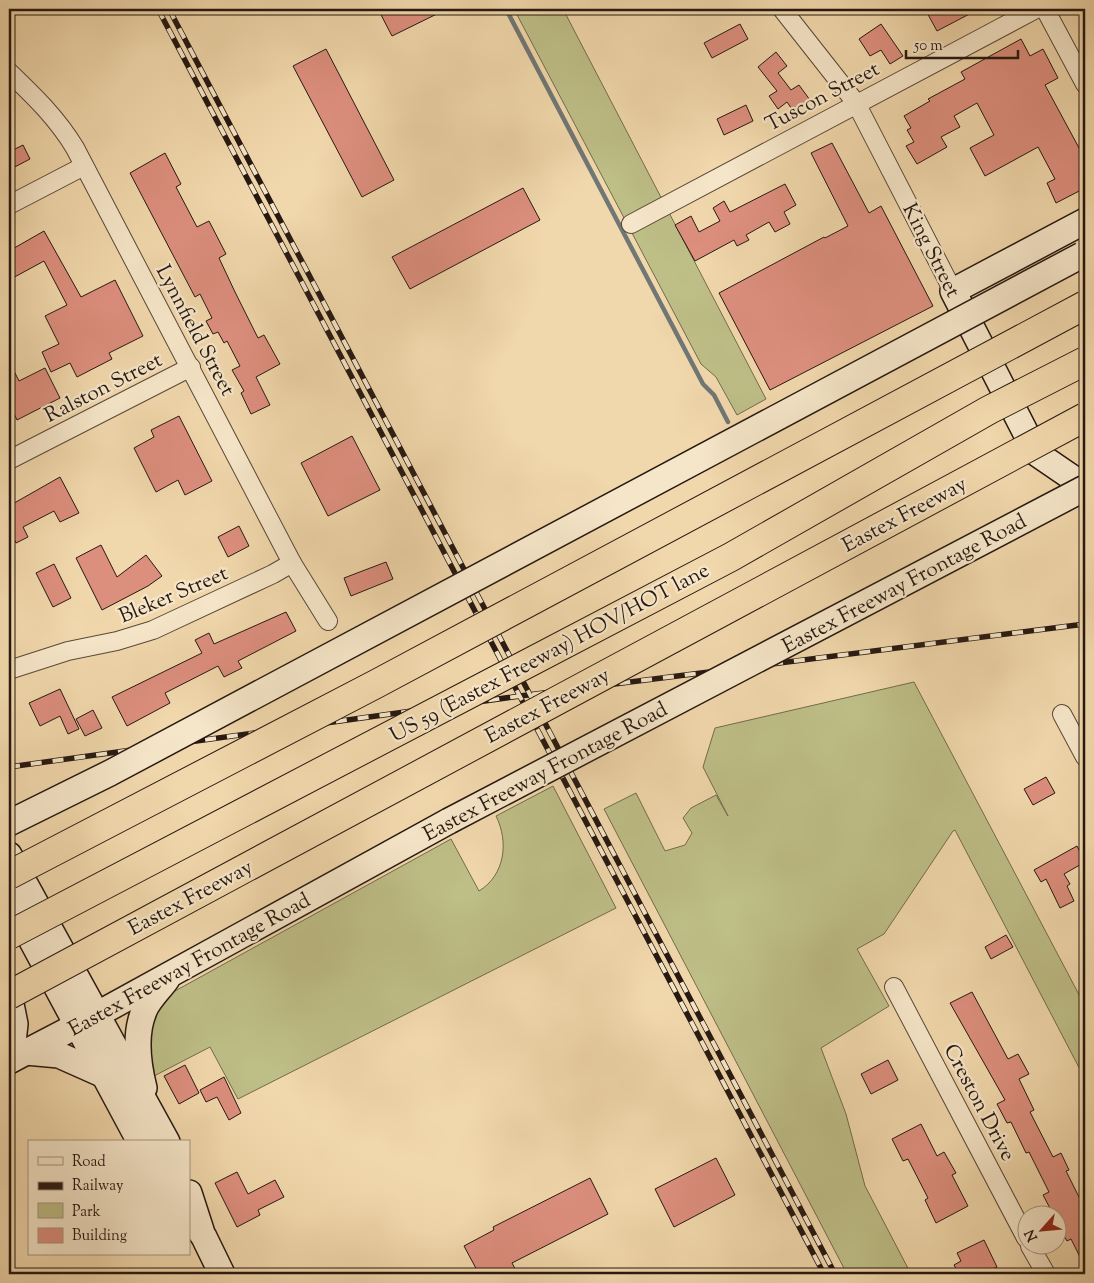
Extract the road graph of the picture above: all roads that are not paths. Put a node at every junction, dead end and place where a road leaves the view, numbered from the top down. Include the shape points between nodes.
1 (782, 9) edge
2 (1036, 9) edge
3 (1045, 9) edge
4 (9, 72) edge
5 (1085, 84) edge
6 (856, 103) junction
7 (84, 166) junction
8 (9, 205) edge
9 (1085, 222) edge
10 (631, 224) dead end
11 (1084, 254) edge
12 (952, 291) junction
13 (1085, 305) edge
14 (1085, 361) edge
15 (191, 367) junction
16 (1085, 417) edge
17 (9, 460) edge
18 (1085, 480) edge
19 (1085, 488) edge
20 (292, 563) junction
21 (328, 622) dead end
22 (9, 670) edge
23 (1062, 714) dead end
24 (1085, 757) edge
25 (9, 823) edge
26 (9, 855) edge
27 (9, 875) edge
28 (9, 898) edge
29 (9, 935) edge
30 (172, 973) junction
31 (894, 987) dead end
32 (9, 994) edge
33 (87, 1020) junction
34 (15, 1057) edge
35 (104, 1075) junction
36 (148, 1107) junction
37 (139, 1140) edge
38 (167, 1140) edge
39 (190, 1196) edge
40 (190, 1216) edge
41 (1016, 1219) edge
42 (204, 1237) junction
43 (1036, 1256) edge
44 (222, 1274) edge
45 (1046, 1274) edge

1 - 6 street, King Street
2 - 6 street, Tuscon Street
3 - 5 street
4 - 7 street, Lynnfield Street via 63,127
6 - 10 street, Tuscon Street
6 - 12 street, King Street
7 - 8 street
7 - 15 street, Lynnfield Street
9 - 12 main road
11 - 25 main road, bridge via 128,763
12 - 18 main road, King Street via 1036,453 1074,479
13 - 27 highway, bridge
14 - 29 highway, US 59 (Eastex Freeway) HOV/HOT lane, bridge via 989,410 731,557
15 - 17 street, Ralston Street
15 - 20 street, Lynnfield Street
16 - 32 highway, Eastex Freeway, bridge
19 - 30 main road, Eastex Freeway Frontage Road, bridge via 450,821
20 - 21 street, Lynnfield Street
20 - 22 street, Bleker Street via 153,630 68,651
23 - 24 street
26 - 33 main road
28 - 33 main road
30 - 33 main road, Eastex Freeway Frontage Road
30 - 36 main road via 144,1010 139,1033 138,1061
31 - 41 street, Creston Drive
32 - 34 main road via 15,1024
33 - 34 main road, Eastex Freeway Frontage Road
33 - 35 main road
33 - 36 main road
34 - 35 main road via 59,1055
35 - 37 main road
36 - 38 main road
39 - 42 main road
40 - 42 main road
42 - 44 main road
43 - 45 street

